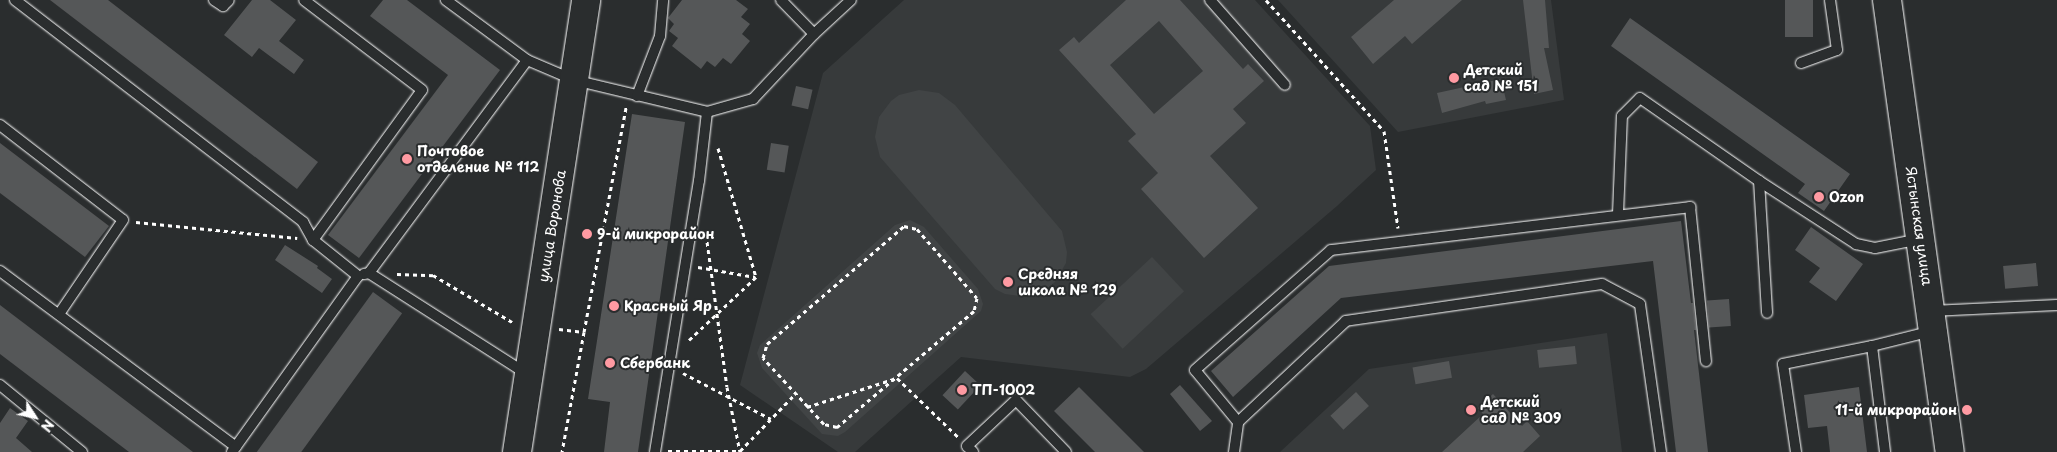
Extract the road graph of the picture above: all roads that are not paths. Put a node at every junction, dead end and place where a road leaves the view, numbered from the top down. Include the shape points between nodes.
1 (15, 0) edge
2 (214, 0) edge
3 (229, 0) edge
4 (304, 0) edge
5 (446, 0) edge
6 (586, 0) edge
7 (663, 0) edge
8 (781, 0) edge
9 (851, 0) edge
10 (1210, 0) edge
11 (1830, 0) edge
12 (1888, 0) edge
13 (319, 4) edge
14 (814, 34) junction
15 (527, 60) junction
16 (1801, 63) dead end
17 (574, 80) junction
18 (1285, 85) dead end
19 (633, 95) junction
20 (707, 112) junction
21 (0, 125) edge
22 (1759, 181) junction
23 (1618, 214) junction
24 (1921, 239) junction
25 (313, 240) junction
26 (0, 271) edge
27 (369, 273) junction
28 (358, 276) junction
29 (2057, 305) edge
30 (1766, 313) dead end
31 (59, 314) junction
32 (1931, 321) junction
33 (1872, 346) junction
34 (1706, 361) dead end
35 (528, 374) junction
36 (0, 385) edge
37 (1238, 422) junction
38 (234, 449) edge
39 (970, 449) edge
40 (655, 451) edge
41 (82, 452) edge
42 (517, 452) edge
43 (1066, 452) edge
44 (1234, 452) edge
45 (1661, 452) edge
46 (1796, 452) edge
47 (1886, 452) edge
48 (1950, 452) edge

1 - 25 lane via 303,222
2 - 3 lane via 222,6
4 - 13 lane
5 - 15 lane
6 - 17 main road, улица Воронова
7 - 19 lane via 660,36
8 - 14 lane
9 - 14 lane
10 - 18 lane
11 - 16 lane via 1837,50
12 - 24 main road, Ястынская улица
13 - 25 lane via 422,90
14 - 20 lane via 753,99
15 - 17 lane
15 - 27 lane
17 - 19 lane
17 - 35 main road, улица Воронова
19 - 20 lane
20 - 40 lane
21 - 31 lane via 123,220
22 - 23 lane via 1640,98 1622,116
22 - 24 lane via 1856,244 1875,248
22 - 30 lane
23 - 34 lane via 1690,207
23 - 37 lane via 1331,250 1195,370
24 - 32 main road, Ястынская улица
25 - 28 lane
26 - 31 lane
27 - 28 lane
27 - 35 lane
28 - 38 lane
29 - 32 lane
31 - 38 lane
32 - 33 lane
32 - 48 main road, Ястынская улица
33 - 46 lane via 1782,364
33 - 47 lane
35 - 42 main road, улица Воронова
36 - 41 lane
37 - 44 lane
37 - 45 lane via 1346,321 1602,284 1640,304
39 - 43 lane via 1016,400

